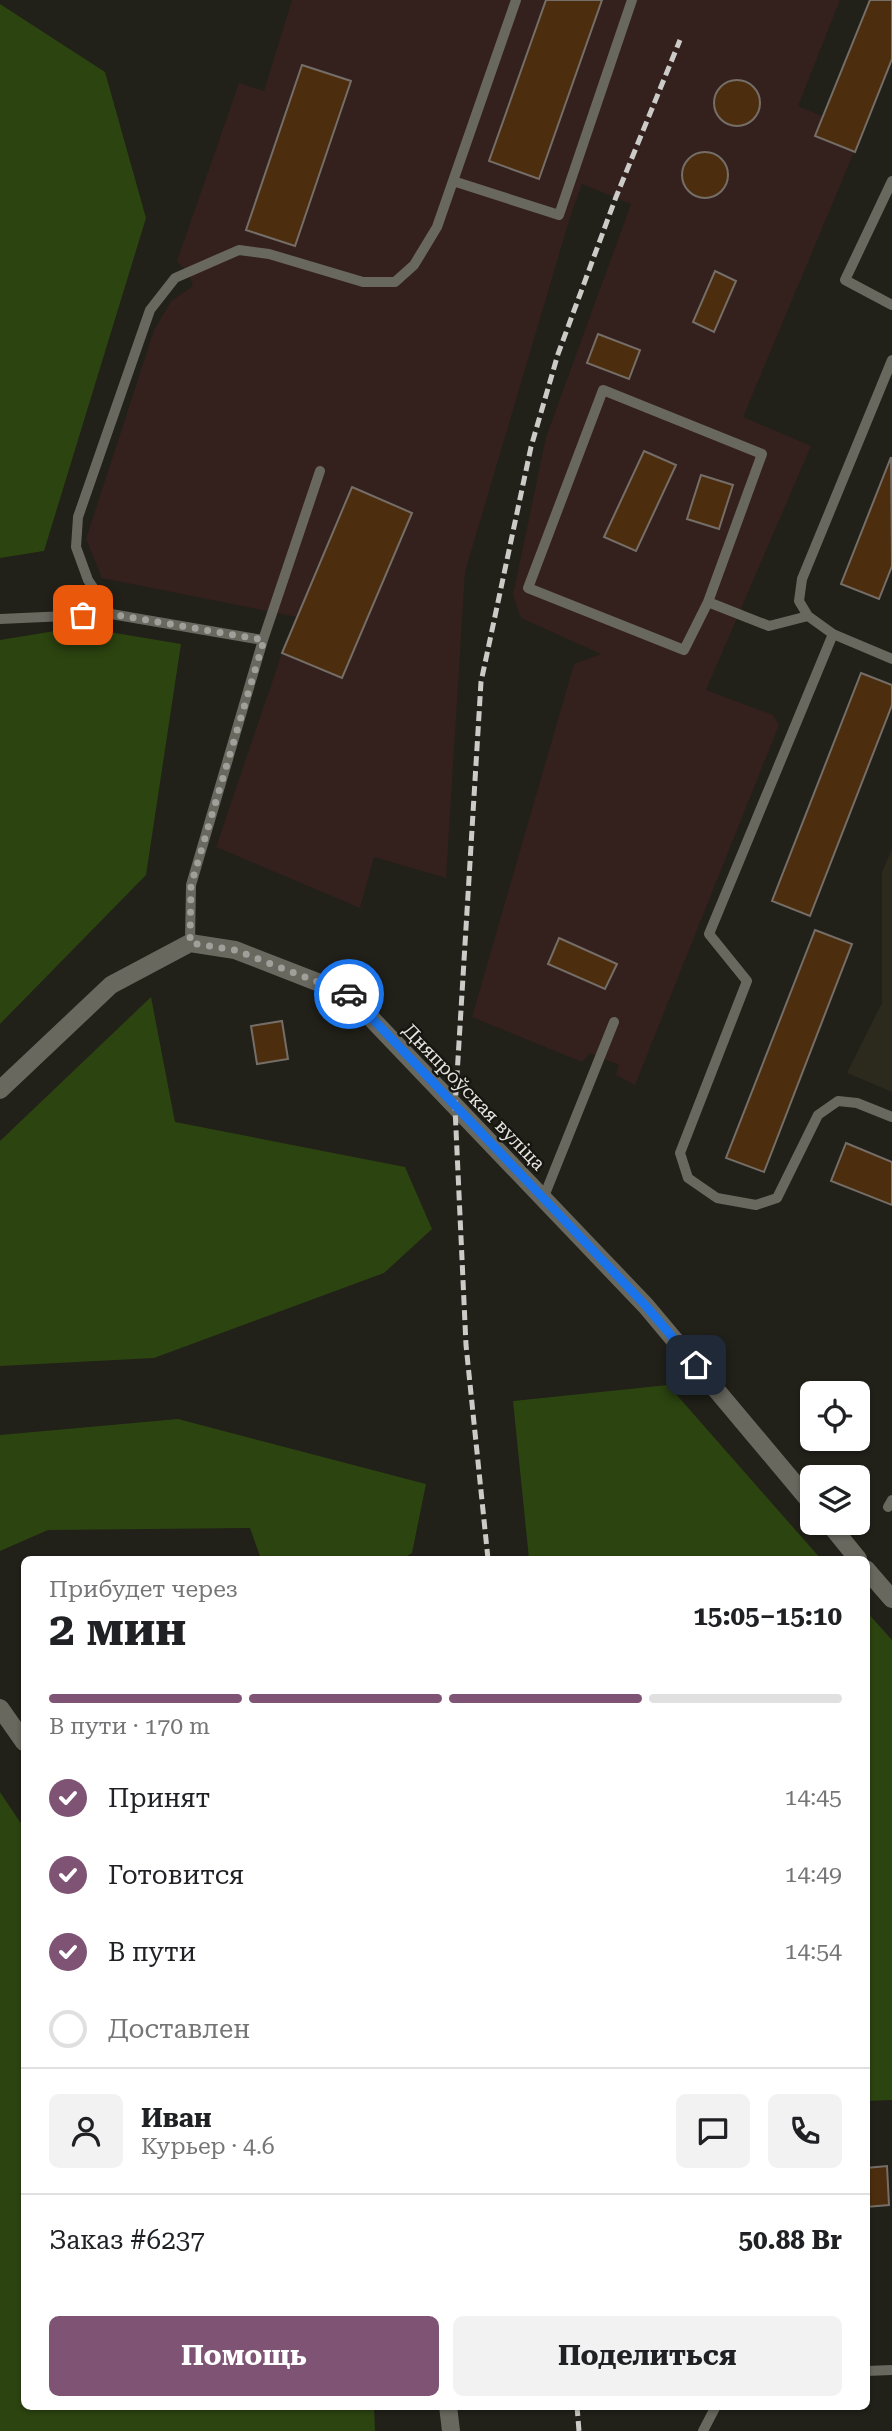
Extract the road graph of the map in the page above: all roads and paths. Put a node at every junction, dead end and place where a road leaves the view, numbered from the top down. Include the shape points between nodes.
1 (516, 0) edge
2 (632, 0) edge
3 (453, 181) junction
4 (892, 181) edge
5 (892, 305) edge
6 (892, 360) edge
7 (320, 471) dead end
8 (708, 602) junction
9 (111, 614) junction
10 (808, 616) junction
11 (0, 619) edge
12 (833, 634) junction
13 (264, 640) junction
14 (892, 659) edge
15 (190, 943) junction
16 (614, 1022) dead end
17 (0, 1090) edge
18 (892, 1117) edge
19 (543, 1199) junction
20 (800, 1490) edge
21 (839, 1535) edge
22 (856, 1556) edge
23 (870, 1574) edge
24 (892, 1599) edge
25 (0, 1708) edge
26 (21, 1738) edge
27 (892, 2370) edge
28 (870, 2371) edge
29 (448, 2410) edge
30 (714, 2410) edge
31 (451, 2431) edge
32 (703, 2431) edge

1 - 3 lane
2 - 3 lane via 559,215
3 - 9 lane via 437,227 414,265 395,282 363,282 269,254 239,250 176,278 150,310 78,517 76,547 88,580
4 - 5 lane via 845,280
6 - 10 lane via 803,579 799,601
7 - 13 lane
8 - 8 lane via 762,454 603,390 528,588 684,650
8 - 10 lane via 769,626
9 - 11 lane
9 - 13 lane
10 - 12 lane
12 - 14 lane
12 - 18 lane via 709,934 747,981 680,1153 688,1178 717,1198 756,1205 777,1198 818,1115 838,1101
13 - 15 lane via 191,885
15 - 17 street via 111,985
15 - 19 street, Дняпроўская вуліца via 235,950 348,994
16 - 19 lane
19 - 20 street, Дняпроўская вуліца via 646,1306
21 - 22 street
23 - 24 street
25 - 26 street
27 - 28 lane
29 - 31 street
30 - 32 lane

